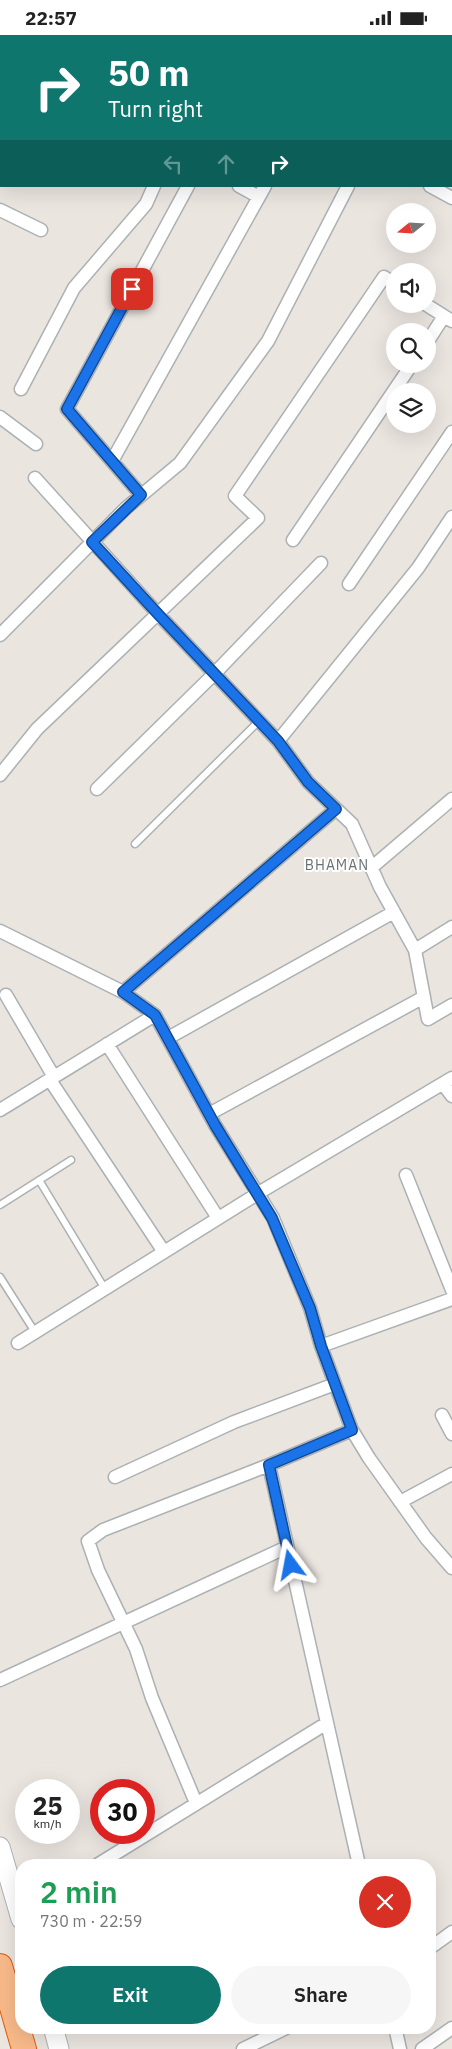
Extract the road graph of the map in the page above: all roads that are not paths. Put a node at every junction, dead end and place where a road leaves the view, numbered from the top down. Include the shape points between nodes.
1 (154, 187) edge
2 (187, 187) edge
3 (244, 187) edge
4 (347, 187) edge
5 (432, 187) edge
6 (262, 191) edge
7 (452, 198) edge
8 (0, 210) edge
9 (41, 230) dead end
10 (386, 278) edge
11 (436, 311) edge
12 (448, 318) edge
13 (436, 332) edge
14 (406, 373) edge
15 (21, 389) dead end
16 (0, 417) edge
17 (452, 432) edge
18 (36, 444) dead end
19 (112, 461) junction
20 (35, 478) dead end
21 (141, 495) junction
22 (452, 517) edge
23 (294, 540) dead end
24 (92, 542) junction
25 (321, 563) dead end
26 (349, 584) dead end
27 (158, 614) junction
28 (0, 635) edge
29 (214, 674) junction
30 (259, 721) junction
31 (278, 741) junction
32 (0, 775) edge
33 (97, 789) dead end
34 (452, 799) edge
35 (336, 809) junction
36 (135, 844) dead end
37 (372, 868) junction
38 (394, 912) junction
39 (452, 927) edge
40 (0, 931) edge
41 (415, 950) junction
42 (123, 992) junction
43 (6, 995) dead end
44 (424, 997) junction
45 (452, 1005) edge
46 (155, 1015) junction
47 (168, 1038) junction
48 (107, 1044) junction
49 (52, 1078) junction
50 (448, 1081) edge
51 (452, 1096) edge
52 (0, 1110) edge
53 (209, 1114) junction
54 (71, 1160) dead end
55 (406, 1175) dead end
56 (39, 1180) junction
57 (257, 1193) junction
58 (0, 1205) edge
59 (218, 1218) junction
60 (164, 1252) junction
61 (0, 1277) edge
62 (105, 1289) junction
63 (452, 1290) edge
64 (452, 1299) edge
65 (35, 1332) junction
66 (18, 1343) dead end
67 (321, 1346) junction
68 (335, 1384) junction
69 (442, 1415) dead end
70 (352, 1430) junction
71 (452, 1434) edge
72 (269, 1465) junction
73 (452, 1474) edge
74 (115, 1477) dead end
75 (400, 1502) junction
76 (287, 1547) junction
77 (452, 1568) edge
78 (124, 1623) junction
79 (0, 1680) edge
80 (326, 1723) junction
81 (196, 1803) junction
82 (0, 1847) edge
83 (107, 1859) edge
84 (358, 1859) edge
85 (15, 1896) edge
86 (452, 1932) edge
87 (436, 1944) edge
88 (0, 1966) edge
89 (15, 2018) edge
90 (452, 2028) edge
91 (20, 2034) edge
92 (55, 2034) edge
93 (274, 2034) edge
94 (396, 2034) edge
95 (24, 2049) edge
96 (59, 2049) edge
97 (243, 2049) edge
98 (400, 2049) edge
99 (422, 2049) edge

1 - 15 street via 146,204 74,289
2 - 19 street via 67,409
3 - 6 street
4 - 21 street via 268,341 180,463
5 - 7 street
6 - 19 street
8 - 9 street
10 - 27 street via 235,496 258,518
11 - 12 street
12 - 13 street
14 - 23 street
16 - 18 street
17 - 26 street
19 - 21 street
20 - 24 street
21 - 24 street
22 - 31 street via 418,569
24 - 27 street
24 - 28 street
25 - 29 street
27 - 29 street
27 - 32 street via 37,729
29 - 30 street
29 - 33 street
30 - 31 street
30 - 36 lane
31 - 35 street via 308,782
34 - 37 street
35 - 37 street via 352,825
35 - 42 street
37 - 38 street
38 - 41 street
38 - 47 street
39 - 41 street
40 - 42 street
41 - 44 street
42 - 46 street
43 - 49 street
44 - 45 street via 428,1019
44 - 53 street
46 - 47 street
46 - 48 street
47 - 53 street
48 - 49 street
48 - 59 street
49 - 52 street
49 - 60 street
50 - 51 street
50 - 57 street
53 - 57 street
54 - 56 lane
55 - 63 street
56 - 58 lane
56 - 62 lane
57 - 59 street
57 - 67 street via 272,1218 310,1308
59 - 60 street
60 - 62 street
61 - 65 lane
62 - 65 street
64 - 67 street
65 - 66 street
67 - 68 street
68 - 70 street
68 - 74 street via 234,1422
69 - 71 street
70 - 72 street
70 - 75 street
72 - 76 street
72 - 78 street via 103,1530 88,1541
73 - 75 street
75 - 77 street
76 - 78 street
76 - 80 street
78 - 79 street
78 - 81 street
80 - 81 street
80 - 84 street
81 - 83 street
82 - 85 main road
86 - 87 street
88 - 89 highway
90 - 99 street
91 - 95 highway
92 - 96 main road
93 - 97 street
94 - 98 street

